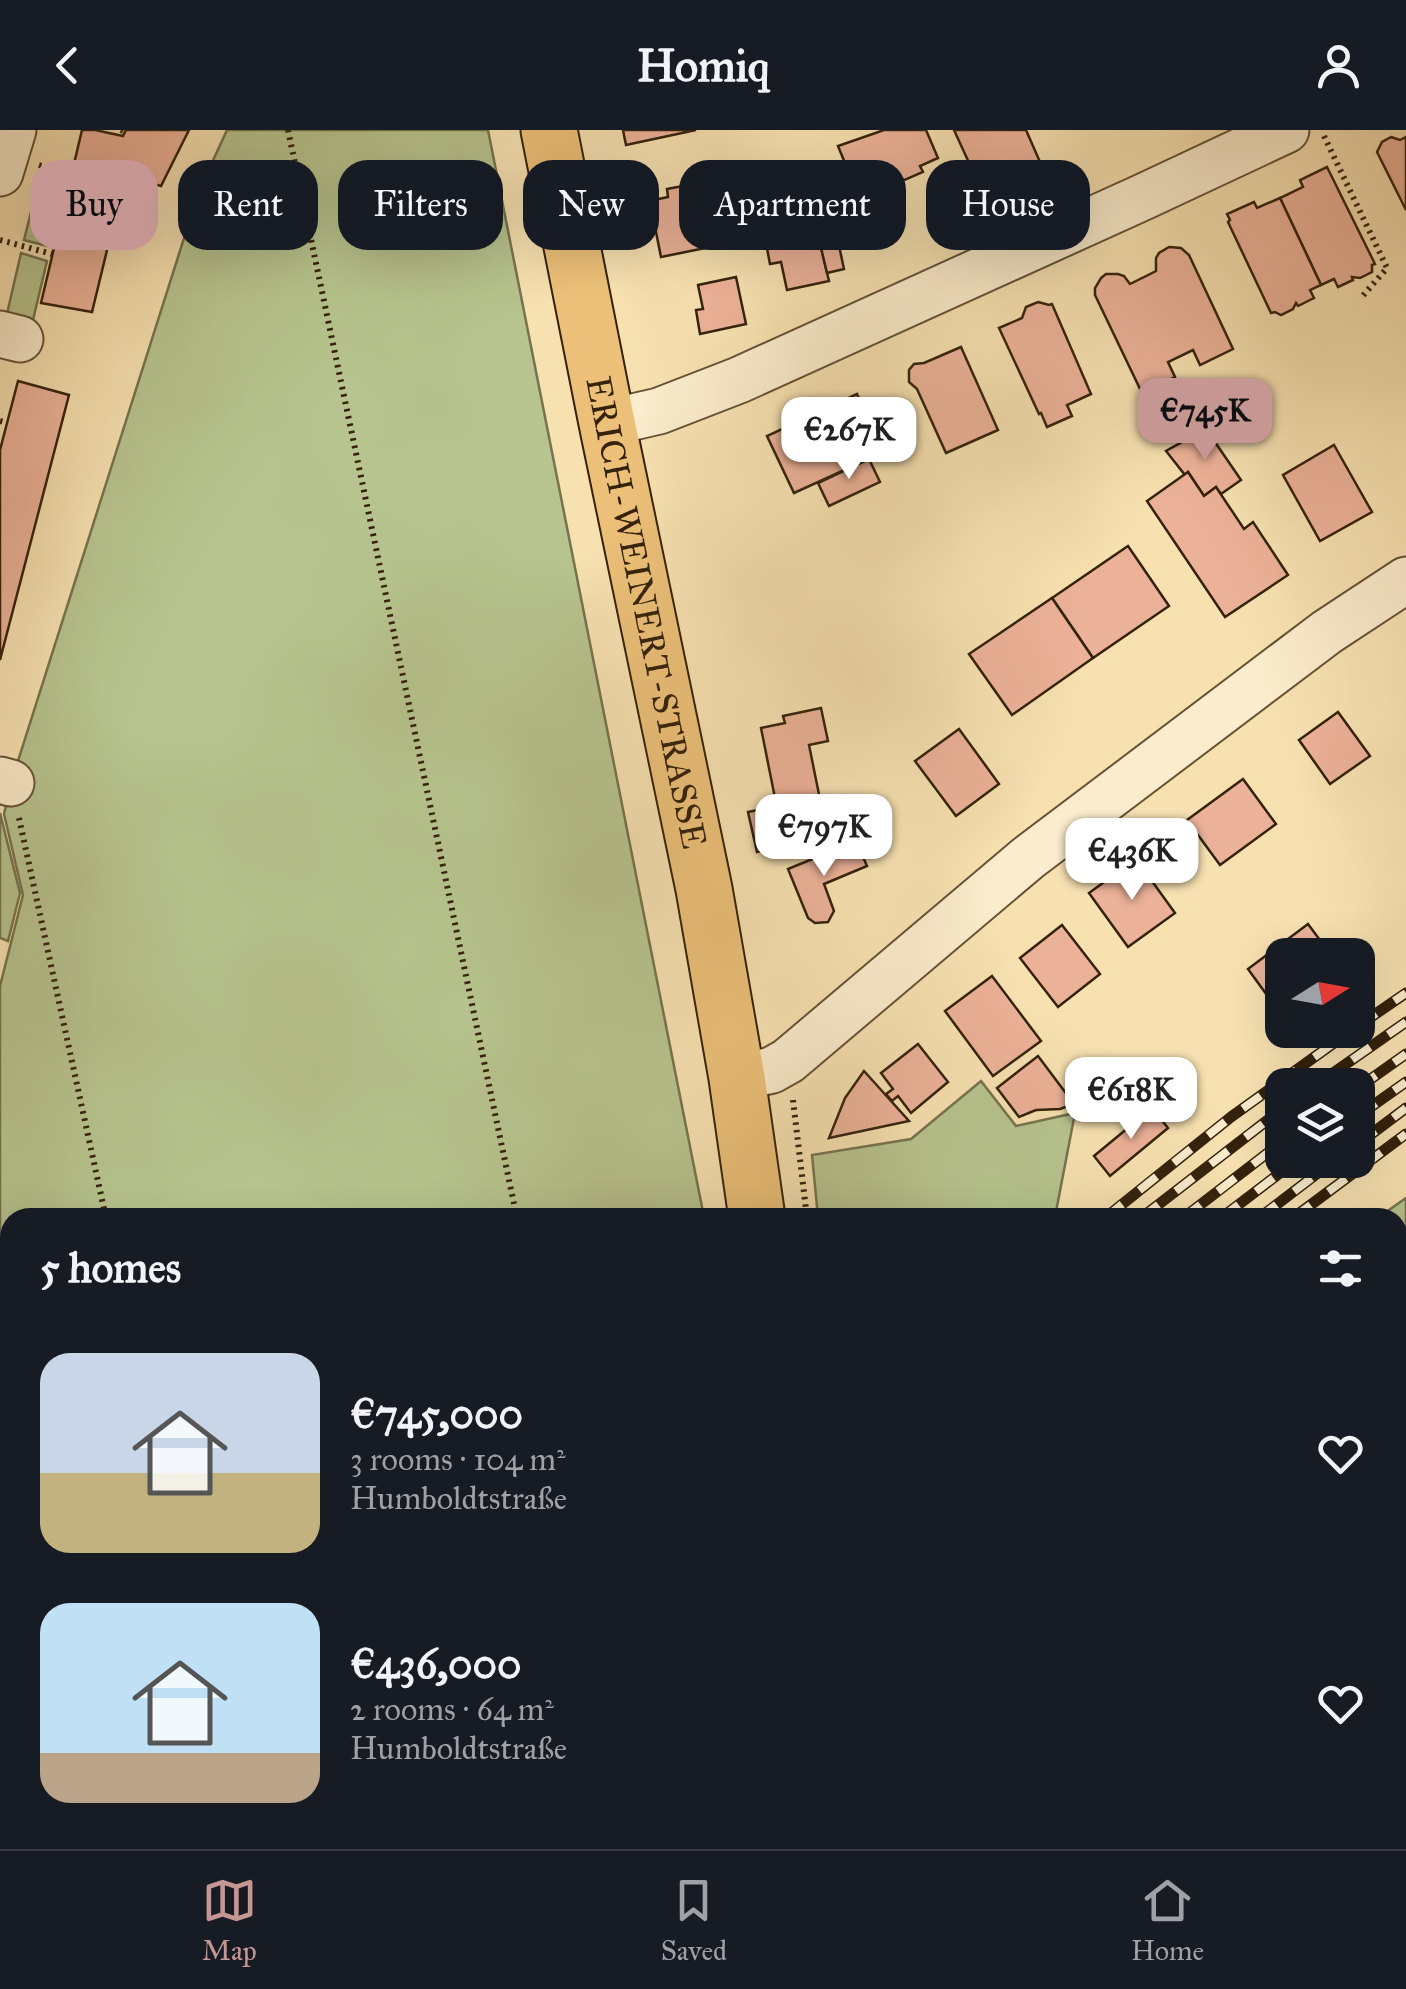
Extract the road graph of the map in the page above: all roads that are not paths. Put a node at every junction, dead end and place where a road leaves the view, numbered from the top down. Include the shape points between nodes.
1 (13, 130) edge
2 (548, 130) edge
3 (1286, 130) edge
4 (0, 173) edge
5 (606, 423) junction
6 (1406, 580) edge
7 (737, 1078) junction
8 (756, 1208) edge

1 - 4 street
2 - 5 main road, ERICH-WEINERT-STRASSE
3 - 5 street via 739,380
5 - 7 main road, ERICH-WEINERT-STRASSE
6 - 7 street via 1028,858 788,1061
7 - 8 main road, ERICH-WEINERT-STRASSE

